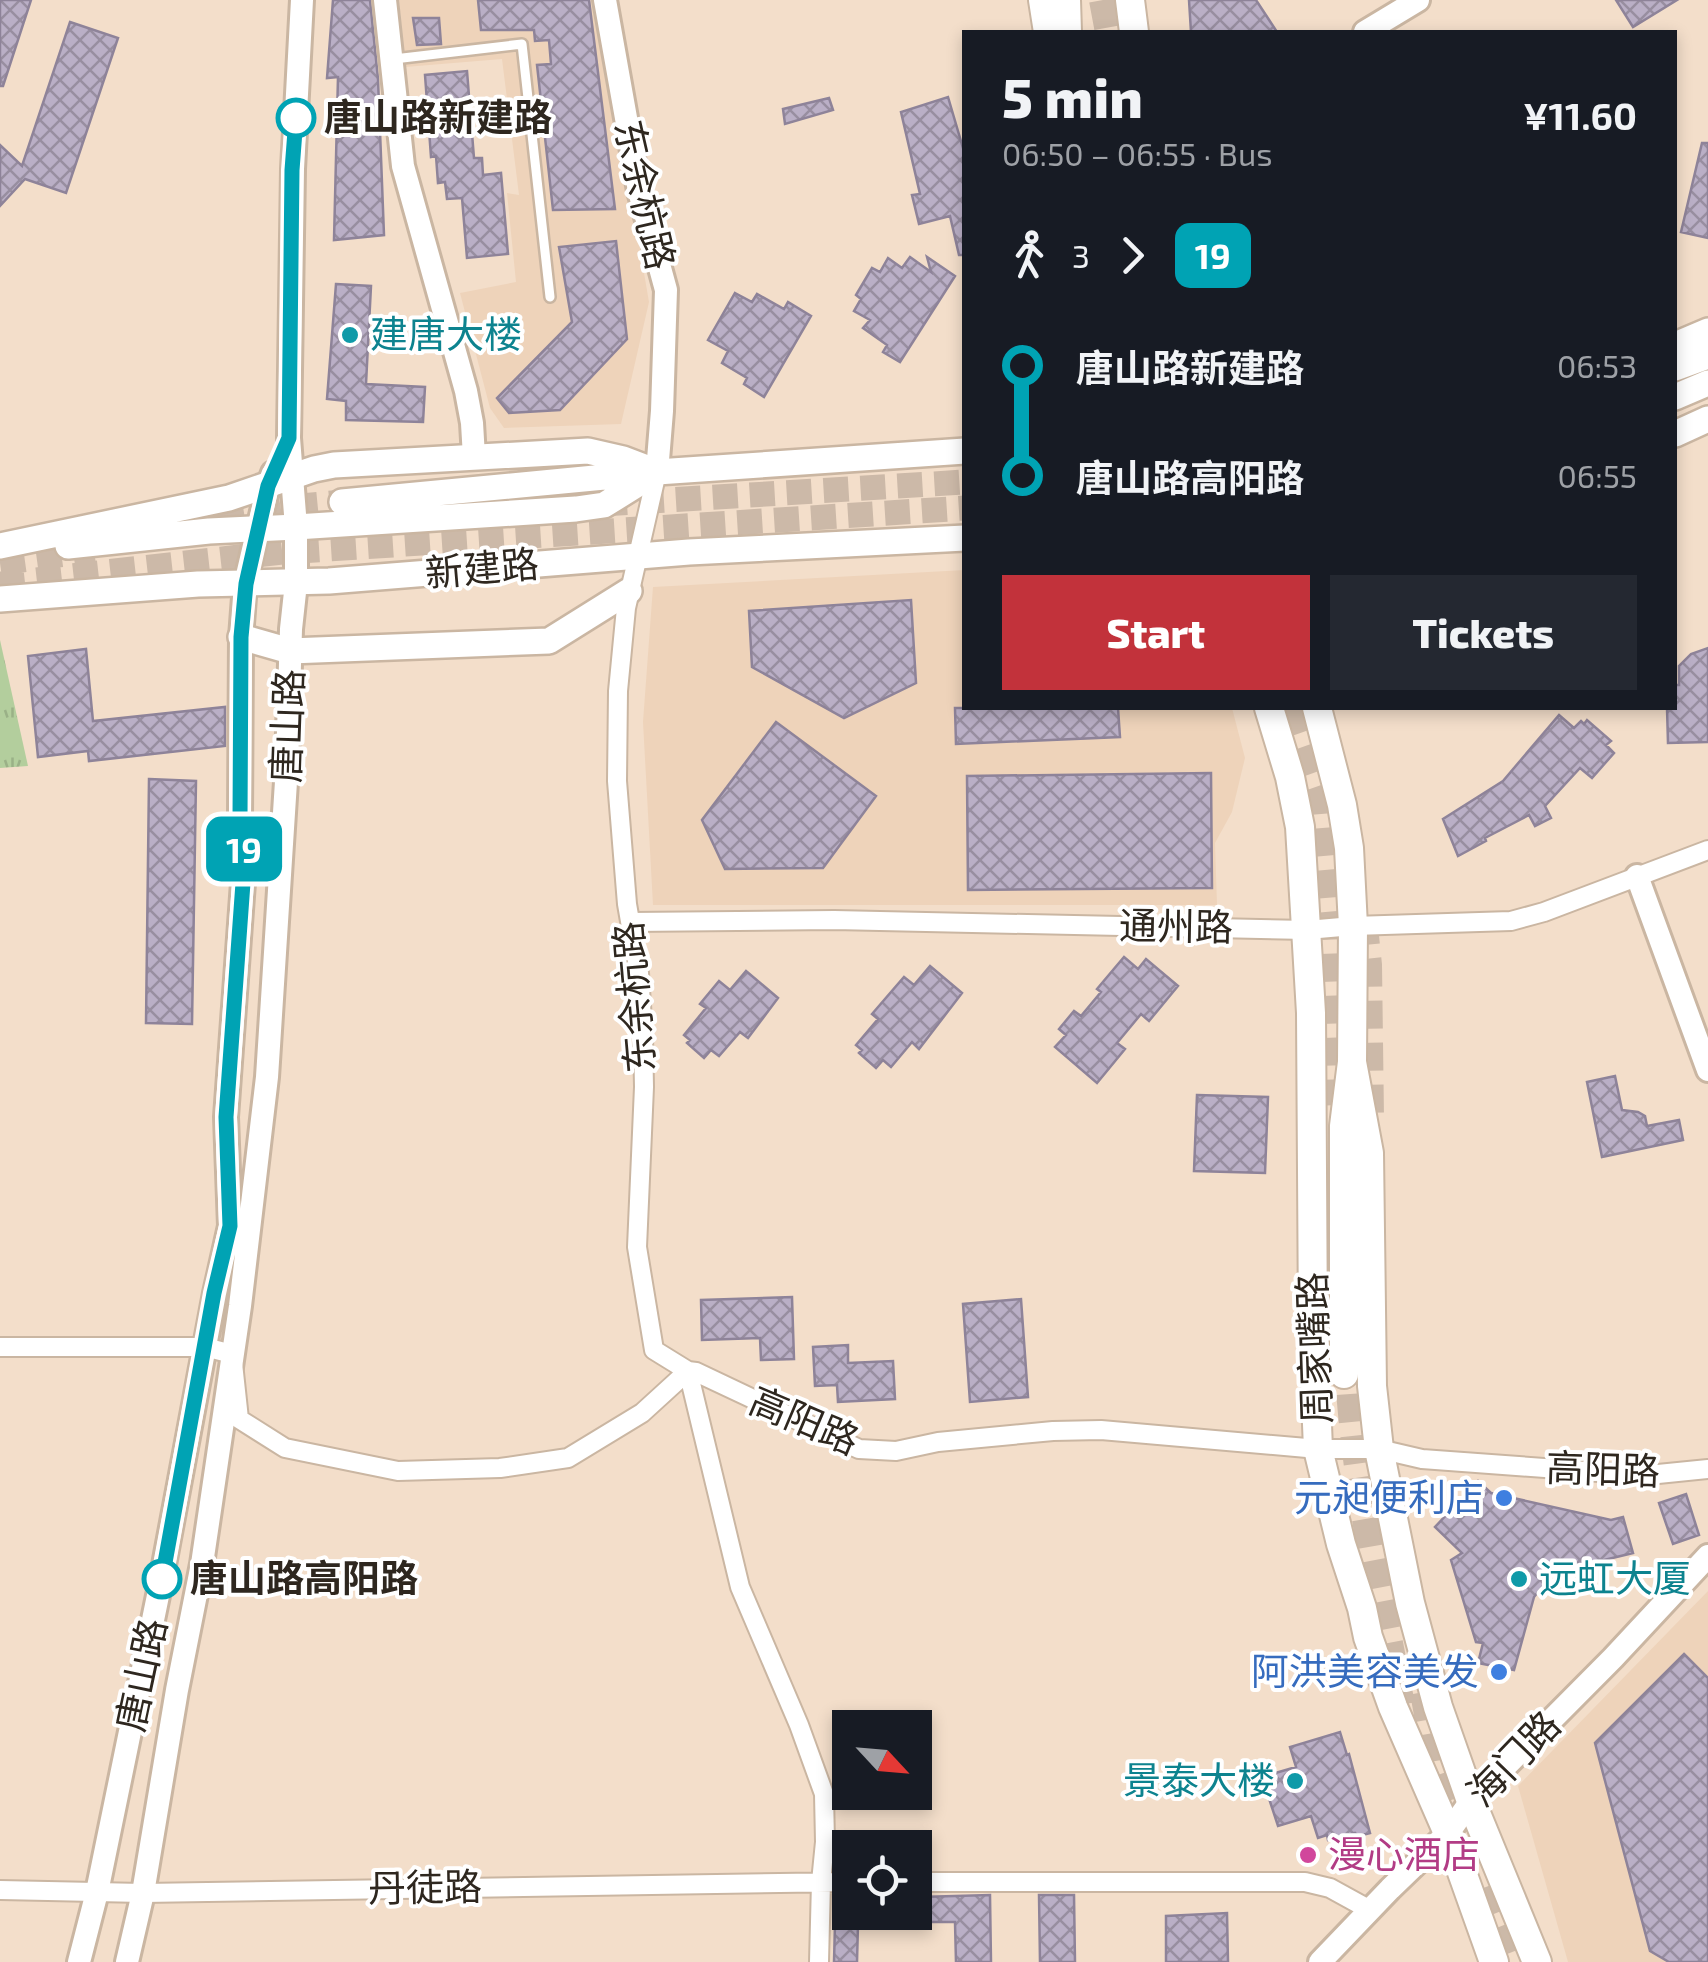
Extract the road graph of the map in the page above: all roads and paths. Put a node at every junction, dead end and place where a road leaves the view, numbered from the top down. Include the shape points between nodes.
1 (302, 0) edge
2 (385, 0) edge
3 (605, 0) edge
4 (1043, 0) edge
5 (1066, 0) edge
6 (1130, 0) edge
7 (1418, 0) edge
8 (1048, 30) edge
9 (1067, 30) edge
10 (1134, 30) edge
11 (1368, 30) edge
12 (391, 59) junction
13 (550, 297) dead end
14 (1708, 330) edge
15 (1677, 344) edge
16 (1708, 356) edge
17 (1677, 367) edge
18 (1708, 383) edge
19 (1677, 396) edge
20 (1708, 420) edge
21 (1677, 433) edge
22 (289, 438) junction
23 (962, 451) edge
24 (474, 457) junction
25 (656, 472) junction
26 (293, 476) junction
27 (268, 486) junction
28 (342, 502) tunnel mouth
29 (296, 527) junction
30 (258, 530) junction
31 (962, 538) edge
32 (0, 549) edge
33 (637, 558) junction
34 (296, 583) junction
35 (246, 584) junction
36 (629, 592) junction
37 (0, 599) edge
38 (241, 637) junction
39 (290, 650) junction
40 (1269, 710) edge
41 (1318, 710) edge
42 (1708, 850) edge
43 (1637, 876) junction
44 (631, 922) junction
45 (1352, 926) junction
46 (1306, 930) junction
47 (1352, 1062) junction
48 (1708, 1070) edge
49 (0, 1346) edge
50 (205, 1348) junction
51 (232, 1354) junction
52 (688, 1371) junction
53 (1344, 1374) tunnel mouth
54 (1318, 1449) junction
55 (1379, 1449) junction
56 (1708, 1469) edge
57 (1708, 1556) edge
58 (1471, 1801) junction
59 (1448, 1833) junction
60 (821, 1882) junction
61 (832, 1882) edge
62 (932, 1882) edge
63 (0, 1890) edge
64 (96, 1892) junction
65 (143, 1893) junction
66 (1370, 1910) junction
67 (79, 1962) edge
68 (127, 1962) edge
69 (819, 1962) edge
70 (1320, 1962) edge
71 (1494, 1962) edge
72 (1536, 1962) edge

1 - 22 street, 唐山路
2 - 12 street
3 - 25 street, 东余杭路 via 639,190 666,290
4 - 8 main road
5 - 9 main road
6 - 10 main road
7 - 11 street
12 - 13 lane via 522,44
12 - 24 street via 403,166 466,391
14 - 15 main road
16 - 17 main road
18 - 19 main road
20 - 21 main road
22 - 26 street, 唐山路
22 - 27 street, 唐山路
23 - 25 main road, 新建路
24 - 25 main road, 新建路 via 588,451
24 - 26 main road, 新建路 via 334,465
25 - 28 main road
25 - 29 main road, 新建路 via 604,505
25 - 33 street, 东余杭路
26 - 27 main road, 新建路
26 - 29 street, 唐山路
27 - 30 street, 唐山路
27 - 32 main road, 新建路
29 - 30 main road, 新建路
29 - 34 street, 唐山路
30 - 32 main road, 新建路
30 - 35 street, 唐山路
31 - 33 main road, 新建路
33 - 34 main road, 新建路
33 - 36 street, 东余杭路
34 - 35 main road, 新建路
34 - 39 street, 唐山路
35 - 37 main road, 新建路
35 - 38 street, 唐山路
36 - 39 main road via 549,641
36 - 44 street, 东余杭路 via 617,781
38 - 39 main road
38 - 50 street, 唐山路 via 244,869 226,1117 230,1226
39 - 51 street, 唐山路 via 267,1077
40 - 46 main road, 周家嘴路 via 1300,827
41 - 45 main road, 周家嘴路 via 1350,848
42 - 43 street, 通州路
43 - 45 street, 通州路 via 1511,921
43 - 48 street
44 - 46 street, 通州路
44 - 52 street, 东余杭路 via 644,1087 636,1246 654,1350
45 - 46 street, 通州路
45 - 47 main road, 周家嘴路
46 - 54 main road, 周家嘴路
47 - 53 main road via 1344,1126
47 - 55 main road, 周家嘴路 via 1369,1153
49 - 50 street
50 - 51 street
50 - 64 street, 唐山路
51 - 52 street via 239,1419 285,1448 398,1471 568,1458 642,1412
51 - 65 street, 唐山路
52 - 54 street, 高阳路 via 859,1449 1101,1430
52 - 60 street via 740,1588 824,1794
54 - 55 street, 高阳路
54 - 59 main road, 周家嘴路 via 1368,1637
55 - 56 street, 高阳路 via 1422,1459 1626,1474
55 - 58 main road, 周家嘴路 via 1410,1603
57 - 58 street, 海门路
58 - 59 street, 海门路
58 - 72 main road, 周家嘴路
59 - 66 street, 海门路
59 - 71 main road, 周家嘴路
60 - 61 street, 丹徒路
60 - 65 street, 丹徒路
60 - 69 street
62 - 66 street via 1305,1882
63 - 64 street, 丹徒路
64 - 65 street, 丹徒路
64 - 67 street, 唐山路
65 - 68 street, 唐山路
66 - 70 street, 海门路

